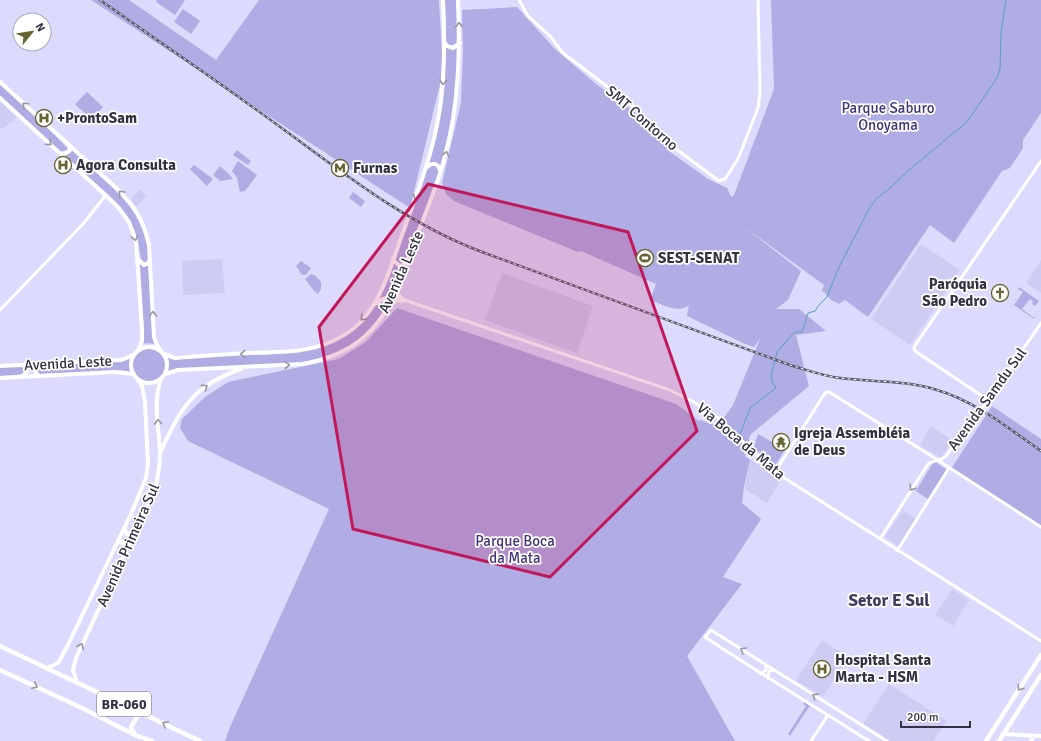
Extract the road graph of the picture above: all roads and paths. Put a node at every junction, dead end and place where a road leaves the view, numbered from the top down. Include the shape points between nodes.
1 (444, 0) edge
2 (458, 0) edge
3 (519, 0) edge
4 (758, 0) edge
5 (445, 43) junction
6 (460, 43) junction
7 (0, 82) edge
8 (0, 98) edge
9 (69, 145) junction
10 (61, 154) junction
11 (1041, 161) edge
12 (90, 165) junction
13 (426, 168) junction
14 (440, 173) junction
15 (83, 174) junction
16 (106, 195) junction
17 (409, 255) junction
18 (138, 259) junction
19 (393, 259) junction
20 (150, 260) junction
21 (397, 287) junction
22 (393, 297) junction
23 (402, 298) junction
24 (410, 302) junction
25 (374, 304) junction
26 (389, 306) junction
27 (0, 310) edge
28 (1041, 323) edge
29 (136, 352) junction
30 (162, 353) junction
31 (40, 364) junction
32 (23, 365) junction
33 (0, 366) edge
34 (245, 368) junction
35 (135, 375) junction
36 (163, 375) junction
37 (39, 376) junction
38 (22, 377) junction
39 (0, 378) edge
40 (987, 402) junction
41 (160, 453) junction
42 (928, 454) junction
43 (946, 456) junction
44 (937, 460) junction
45 (928, 464) junction
46 (948, 467) junction
47 (775, 472) junction
48 (1041, 527) edge
49 (124, 528) junction
50 (135, 532) junction
51 (880, 539) junction
52 (118, 542) junction
53 (128, 546) junction
54 (897, 550) junction
55 (1041, 641) edge
56 (0, 646) edge
57 (1041, 655) edge
58 (766, 664) junction
59 (47, 668) junction
60 (1032, 669) junction
61 (0, 670) edge
62 (775, 670) junction
63 (761, 674) junction
64 (1041, 675) edge
65 (1028, 676) junction
66 (768, 678) junction
67 (78, 683) junction
68 (1036, 683) junction
69 (828, 707) junction
70 (834, 708) junction
71 (144, 714) junction
72 (828, 715) junction
73 (1003, 734) junction
74 (135, 735) junction
75 (1034, 736) junction
76 (1041, 736) edge
77 (152, 741) edge
78 (200, 741) edge
79 (811, 741) edge
80 (869, 741) edge
81 (887, 741) edge
82 (986, 741) edge
83 (999, 741) edge
84 (1031, 741) edge

1 - 5 main road, Avenida Leste
6 -> 2 main road, Avenida Leste
3 - 4 street, SMT Contorno via 528,16 550,36 563,53 637,109 650,129 719,181 725,178 738,159 758,108
5 - 6 main road via 453,48
5 -> 13 main road, Avenida Leste via 440,109
14 -> 6 main road, Avenida Leste via 455,110
9 -> 7 main road
8 -> 10 main road
9 - 10 main road via 70,150
9 - 12 main road
10 - 15 main road
11 - 40 street via 914,347 915,351
12 - 15 main road via 84,166
20 -> 12 main road via 146,230 136,210
13 - 14 main road via 436,164
13 -> 19 main road, Avenida Leste
14 - 17 main road, Avenida Leste
15 - 16 main road
16 -> 18 main road via 129,222 135,236
16 - 27 street via 76,231
17 - 19 main road via 402,265
17 - 21 main road, Avenida Leste
18 - 20 main road via 144,265
18 - 29 main road via 142,341
19 - 25 main road, Avenida Leste
30 -> 20 main road via 154,337
21 - 22 main road, Avenida Leste
21 - 23 main road via 397,292
22 - 23 street, Via Boca da Mata
22 - 25 main road
22 - 26 main road, Avenida Leste
23 - 24 street, Via Boca da Mata
24 - 26 street, Via Boca da Mata via 399,301
24 - 47 street, Via Boca da Mata via 690,399 714,415
25 -> 30 main road, Avenida Leste via 353,328 335,340 314,349 175,358
34 -> 26 main road, Avenida Leste via 302,364 329,358 366,336
28 - 40 street, Avenida Samdu Sul
29 - 30 main road via 149,347
29 - 31 main road, Avenida Leste via 119,360
29 - 35 main road via 132,366
30 - 36 main road via 167,362
31 - 32 main road, Avenida Leste
31 - 37 main road via 35,370
32 - 33 main road, Avenida Leste
32 - 38 main road via 27,372
34 - 36 main road, Avenida Leste via 178,370
41 -> 34 main road via 181,411 197,393 219,377
35 - 36 main road via 143,382 159,380
35 - 37 main road, Avenida Leste via 115,372
35 - 49 main road, Avenida Primeira Sul via 142,386 145,402 147,472
41 -> 36 main road, Avenida Primeira Sul via 157,393
37 - 38 main road, Avenida Leste
38 - 39 main road, Avenida Leste
40 - 43 street, Avenida Samdu Sul
41 - 50 main road, Avenida Primeira Sul via 155,489
42 - 44 street
42 - 45 street
42 - 47 street via 828,392
43 - 44 street, Avenida Samdu Sul
43 - 46 street, Avenida Samdu Sul
44 - 45 street, Avenida Samdu Sul
44 - 46 street
45 -> 51 street
46 - 48 street
46 - 54 street
47 - 51 street, Via Boca da Mata
49 - 50 main road via 127,534
49 - 52 main road, Avenida Primeira Sul
50 - 53 main road, Avenida Primeira Sul
51 - 54 street, Via Boca da Mata
52 - 53 main road
52 - 59 main road, Avenida Primeira Sul via 60,660
67 -> 53 main road, Avenida Primeira Sul via 73,673 73,665
54 - 55 street, Via Boca da Mata
56 - 59 highway, BR-060
57 - 60 highway
58 - 62 street
58 - 63 street via 767,668
58 -> 63 street via 711,630 705,637
59 - 67 highway, BR-060
60 - 64 highway via 1036,675
60 - 65 highway
61 -> 74 highway, BR-060
62 - 66 street via 770,671
69 -> 62 street
63 - 66 street
64 - 68 highway
65 - 68 highway via 1034,678
65 -> 82 highway
66 - 72 street
67 - 71 highway, BR-060
68 - 73 highway
69 - 70 street
69 - 72 street
70 - 72 street via 833,713
70 - 81 street
71 - 74 highway via 138,715 131,727
78 -> 71 highway, BR-060
72 - 79 street
72 - 80 street
73 - 75 main road
73 - 83 highway
74 - 77 highway, BR-060
75 - 76 main road
75 - 84 main road

